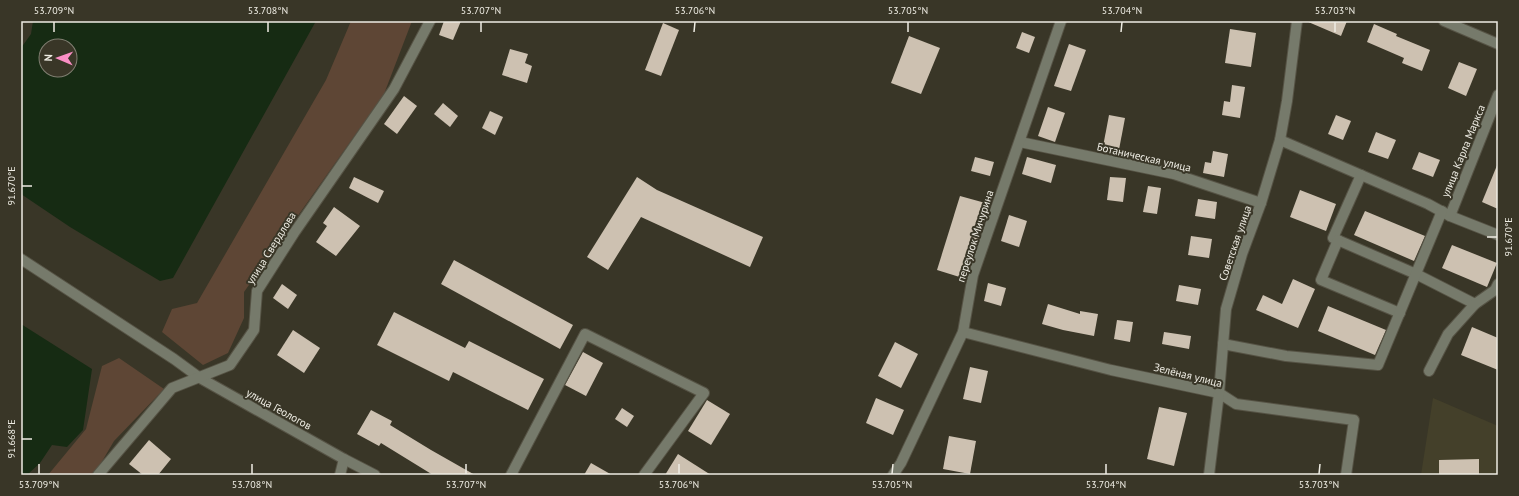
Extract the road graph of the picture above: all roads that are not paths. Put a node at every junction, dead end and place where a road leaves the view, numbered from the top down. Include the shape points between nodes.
1 (430, 21) edge
2 (1061, 21) edge
3 (1297, 21) edge
4 (1444, 21) edge
5 (1498, 44) edge
6 (1498, 96) edge
7 (1280, 140) junction
8 (1020, 142) junction
9 (1361, 175) junction
10 (1261, 203) junction
11 (1446, 213) junction
12 (1498, 235) edge
13 (1338, 240) junction
14 (21, 259) edge
15 (1416, 274) junction
16 (1498, 284) edge
17 (1475, 304) junction
18 (1400, 313) junction
19 (963, 332) junction
20 (1223, 344) junction
21 (1429, 371) dead end
22 (200, 378) junction
23 (1219, 393) junction
24 (344, 459) junction
25 (98, 475) edge
26 (340, 475) edge
27 (376, 475) edge
28 (511, 475) edge
29 (644, 475) edge
30 (893, 475) edge
31 (1209, 475) edge
32 (1346, 475) edge

1 - 22 street, улица Свердлова via 394,90 294,233 257,291 254,330 230,365
2 - 8 street, переулок Мичурина
3 - 7 street, Советская улица
4 - 5 street
6 - 11 street, улица Карла Маркса
7 - 9 street
7 - 10 street, Советская улица
8 - 10 street, Ботаническая улица via 1174,174
8 - 19 street, переулок Мичурина via 973,275
9 - 11 street
9 - 13 street via 1333,238
10 - 20 street, Советская улица via 1242,254 1226,309
11 - 12 street
11 - 15 street, улица Карла Маркса
13 - 15 street
13 - 18 street via 1321,280
14 - 22 street, улица Геологов
15 - 17 street
15 - 18 street, улица Карла Маркса
16 - 17 street via 1495,290
17 - 21 street via 1448,334
18 - 20 street, улица Карла Маркса via 1378,366 1286,356
19 - 23 street, Зелёная улица via 1111,370
19 - 30 street, переулок Мичурина
20 - 23 street, Советская улица
22 - 24 street, улица Геологов
22 - 25 street, улица Свердлова via 172,388
23 - 31 street, Советская улица
23 - 32 street, Зелёная улица via 1236,404 1354,420
24 - 26 street
24 - 27 street, улица Геологов
28 - 29 street via 585,334 704,393

